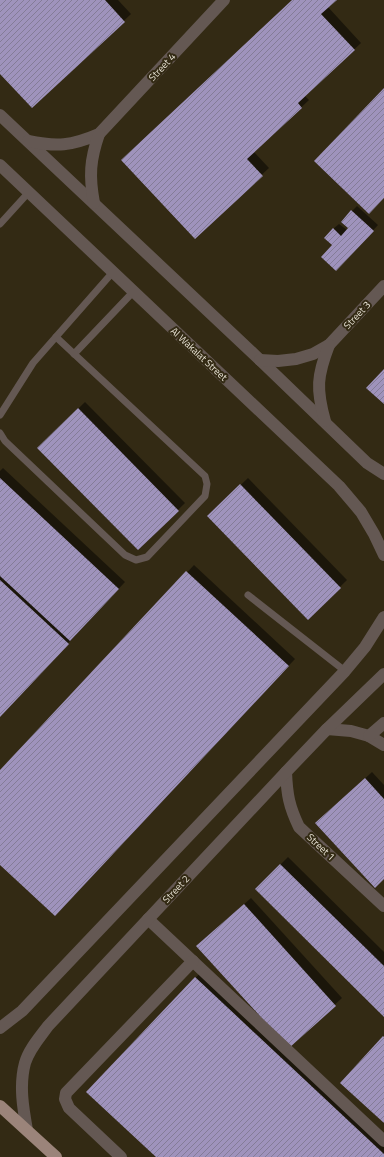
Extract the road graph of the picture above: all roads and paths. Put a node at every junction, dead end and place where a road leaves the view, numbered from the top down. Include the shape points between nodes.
1 (224, 0) edge
2 (0, 115) edge
3 (99, 134) junction
4 (28, 141) junction
5 (0, 165) edge
6 (29, 192) junction
7 (94, 203) junction
8 (0, 224) edge
9 (112, 272) junction
10 (384, 286) edge
11 (134, 291) junction
12 (56, 337) junction
13 (329, 345) junction
14 (74, 354) junction
15 (260, 360) junction
16 (0, 415) edge
17 (325, 422) junction
18 (0, 433) edge
19 (384, 474) edge
20 (384, 555) edge
21 (248, 595) dead end
22 (384, 617) edge
23 (345, 671) junction
24 (384, 674) edge
25 (384, 723) edge
26 (327, 729) junction
27 (370, 736) junction
28 (384, 745) edge
29 (286, 772) junction
30 (384, 906) edge
31 (148, 919) junction
32 (192, 961) junction
33 (0, 1028) edge
34 (0, 1106) edge
35 (27, 1130) junction
36 (384, 1141) edge
37 (56, 1157) edge
38 (121, 1157) edge

1 - 3 street, Street 4
2 - 4 street
3 - 4 street, Street 4 via 64,145
3 - 7 street, Street 4 via 90,168
4 - 7 street
5 - 6 street, Al Wakalat Street
6 - 8 lane
6 - 9 street, Al Wakalat Street
7 - 15 street
9 - 11 street, Al Wakalat Street
9 - 12 lane
10 - 13 street, Street 3
11 - 14 lane
11 - 20 street, Al Wakalat Street via 339,486 361,512
12 - 14 lane
12 - 16 lane via 33,363
13 - 15 street, Street 3 via 313,354 296,359
13 - 17 street, Street 3 via 318,382
14 - 18 lane via 206,476 205,496 147,557 136,560 125,555 4,441
15 - 17 street
17 - 19 street via 367,463
21 - 23 lane
22 - 23 street via 365,647
23 - 33 street via 22,1011
24 - 26 street, Street 2
25 - 27 street
26 - 27 street
26 - 29 street, Street 2
27 - 28 street
29 - 30 street, Street 1 via 287,794 299,827
29 - 31 street, Street 2
31 - 32 street
31 - 35 street, Street 2 via 48,1026 34,1045 25,1062 22,1082
32 - 36 street
32 - 38 street via 66,1092 69,1108
34 - 35 main road
35 - 37 main road

